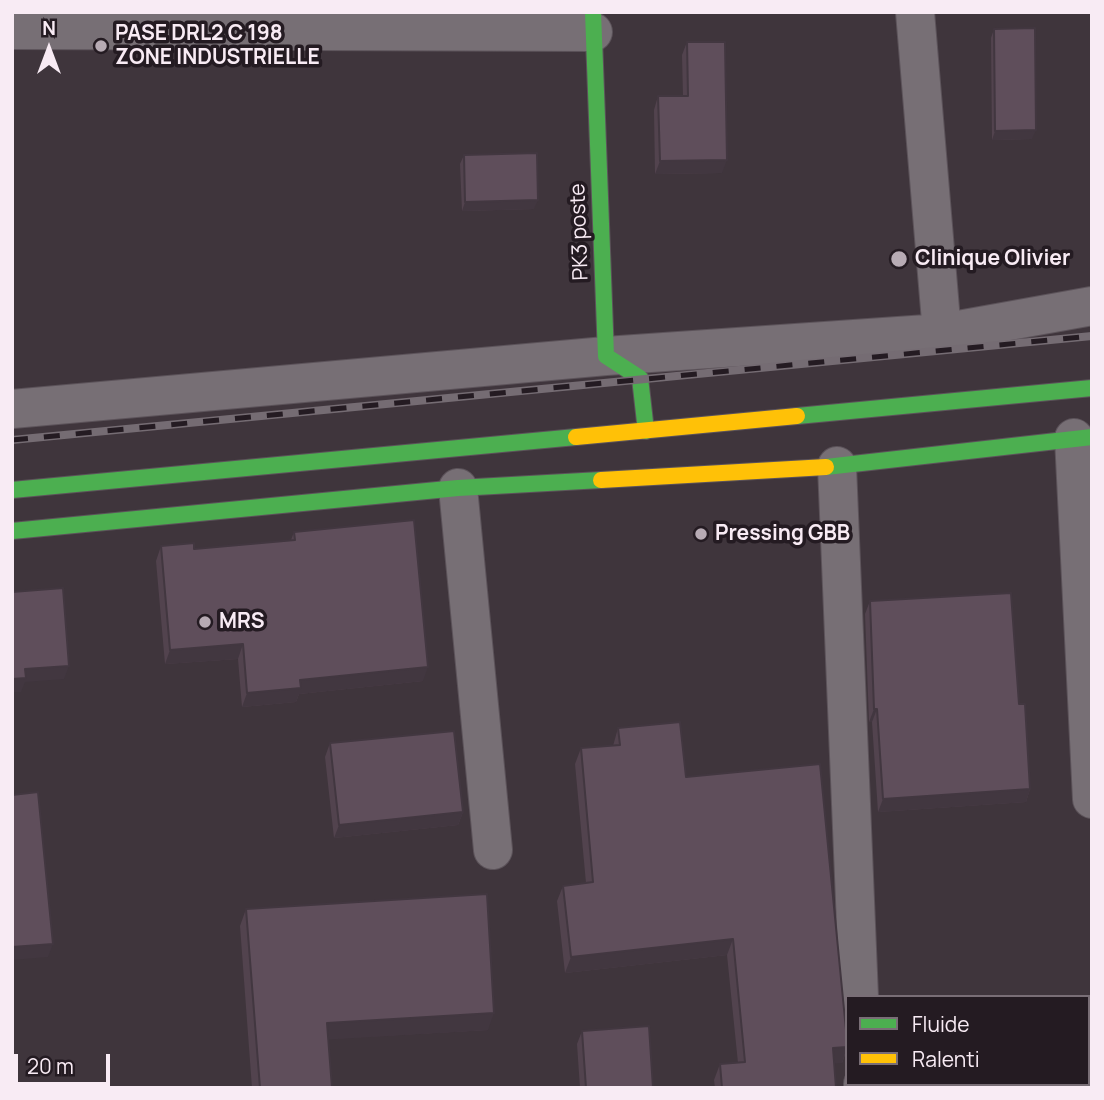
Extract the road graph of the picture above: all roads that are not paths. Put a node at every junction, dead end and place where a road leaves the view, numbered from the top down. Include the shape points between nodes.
1 (915, 12) edge
2 (593, 22) edge
3 (12, 30) edge
4 (1092, 306) edge
5 (942, 333) junction
6 (606, 356) junction
7 (1092, 388) edge
8 (12, 409) edge
9 (646, 431) junction
10 (1083, 437) edge
11 (837, 466) junction
12 (458, 488) junction
13 (12, 490) edge
14 (12, 531) edge
15 (1092, 799) edge
16 (493, 850) dead end
17 (859, 995) edge

1 - 5 street
2 - 3 street
2 - 6 main road, PK3 poste
4 - 5 street
5 - 6 street
6 - 8 street
6 - 9 main road via 640,378
7 - 9 main road
9 - 13 main road
10 - 11 main road
10 - 15 street
11 - 12 main road
11 - 17 street
12 - 14 main road
12 - 16 street

